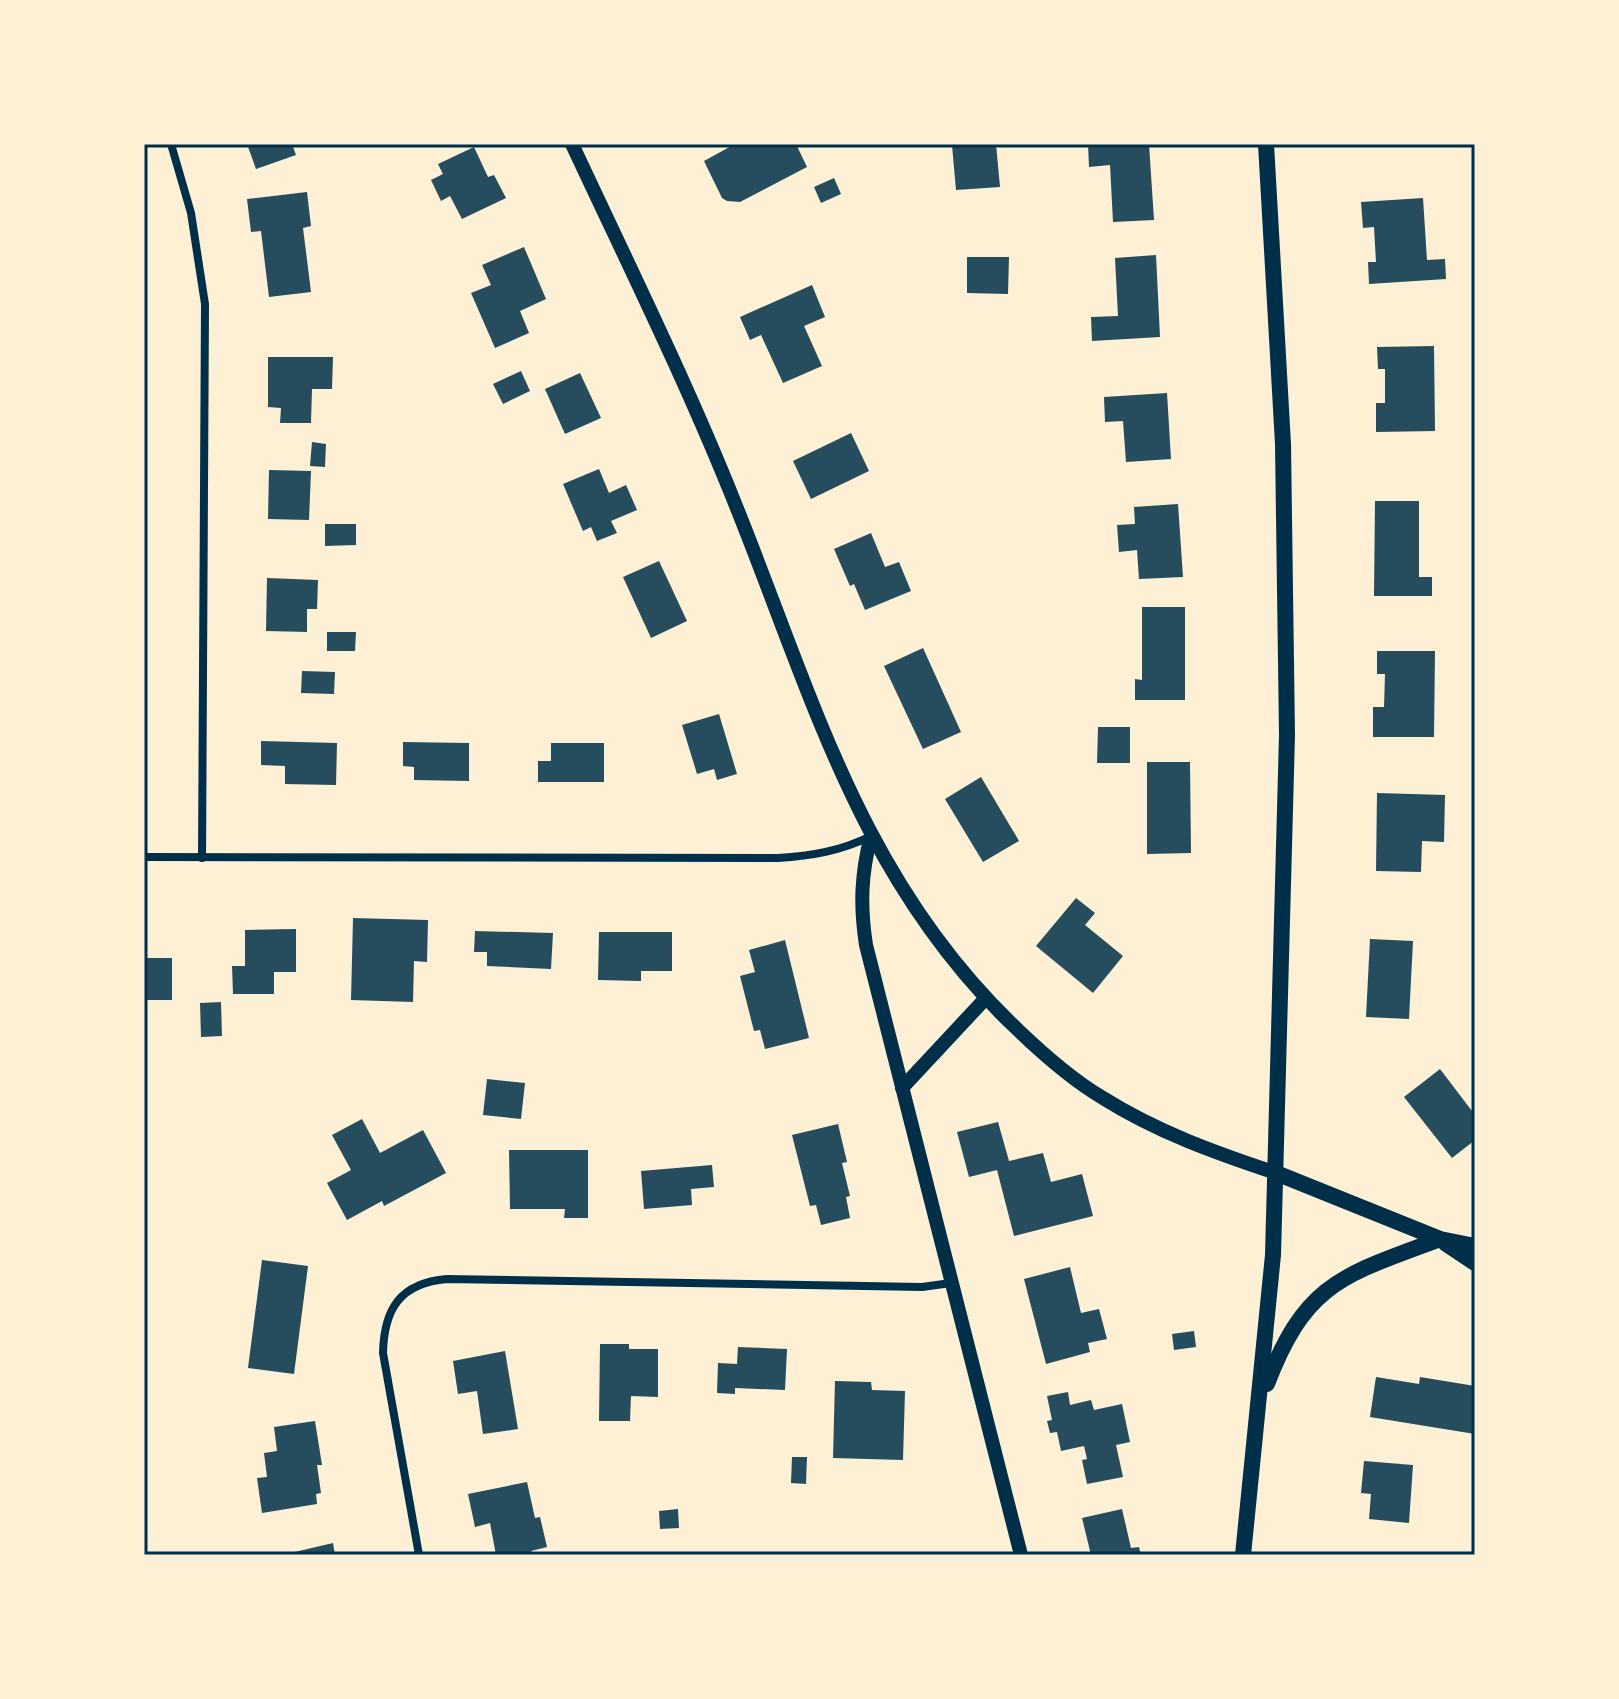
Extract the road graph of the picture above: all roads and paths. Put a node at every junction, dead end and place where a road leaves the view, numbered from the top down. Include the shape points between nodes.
1 (171, 144) edge
2 (572, 144) edge
3 (1266, 144) edge
4 (871, 836) junction
5 (144, 857) edge
6 (202, 858) junction
7 (985, 999) junction
8 (902, 1088) junction
9 (1276, 1173) junction
10 (1440, 1239) junction
11 (1475, 1246) edge
12 (1475, 1263) edge
13 (951, 1283) junction
14 (1259, 1406) junction
15 (419, 1555) edge
16 (1021, 1555) edge
17 (1243, 1555) edge

1 - 6 street via 191,213 206,315
2 - 4 street via 711,447 829,745
3 - 9 main road via 1283,444 1287,681
4 - 6 street via 829,852 778,858
4 - 7 street via 931,933
4 - 8 street via 862,877 863,923
5 - 6 street
7 - 8 street
7 - 9 street via 1055,1064 1104,1099 1205,1149
8 - 13 street
9 - 10 main road
9 - 14 main road
10 - 11 main road
10 - 12 main road
10 - 14 main road via 1348,1275 1322,1292 1290,1334
13 - 15 street via 922,1287 447,1279 420,1285 390,1309 383,1353
13 - 16 street
14 - 17 main road

